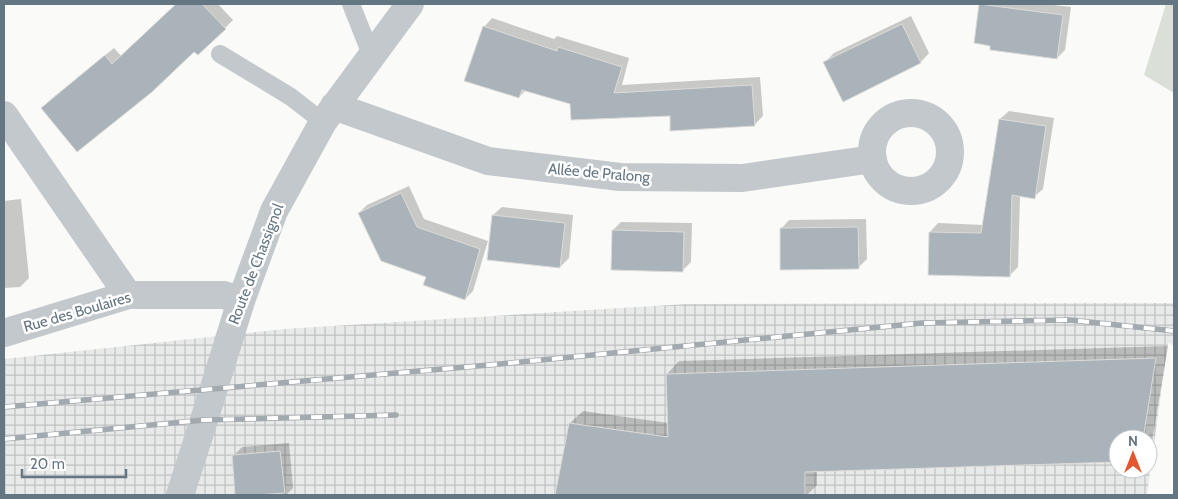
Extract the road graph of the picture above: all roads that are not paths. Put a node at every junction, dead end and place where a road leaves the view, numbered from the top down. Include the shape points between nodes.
1 (351, 4) edge
2 (410, 4) edge
3 (220, 54) dead end
4 (372, 57) junction
5 (329, 114) junction
6 (4, 115) edge
7 (873, 159) dead end
8 (128, 295) junction
9 (241, 300) junction
10 (4, 334) edge
11 (180, 495) edge

1 - 4 lane
2 - 4 street, Route de Chassignol
3 - 5 lane via 291,97
4 - 5 street, Route de Chassignol
5 - 7 street, Allée de Pralong via 488,162 620,177 742,178
5 - 9 street, Route de Chassignol via 274,211
6 - 8 street
8 - 9 street, Rue des Boulaires via 224,295
8 - 10 street, Rue des Boulaires
9 - 11 street, Route de Chassignol

